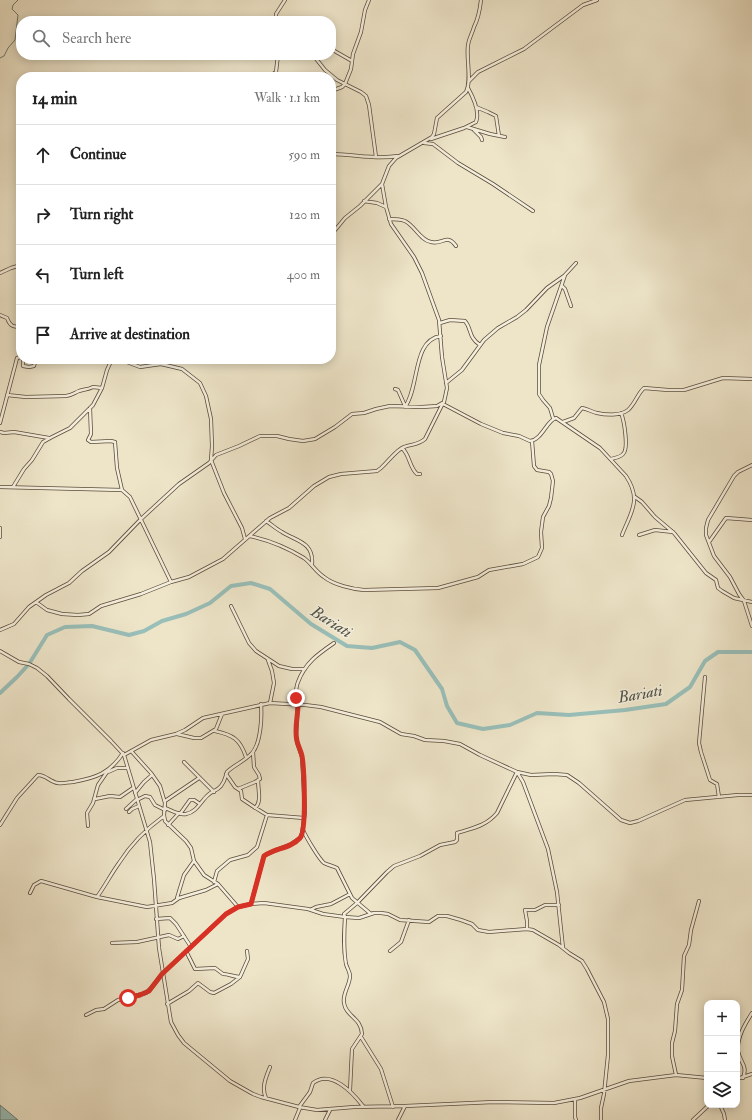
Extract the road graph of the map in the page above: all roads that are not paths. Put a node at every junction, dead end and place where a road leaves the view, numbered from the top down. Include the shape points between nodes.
1 (285, 0) edge
2 (369, 0) edge
3 (481, 0) edge
4 (597, 0) edge
5 (276, 16) edge
6 (336, 52) edge
7 (278, 60) edge
8 (317, 60) edge
9 (352, 62) junction
10 (274, 72) edge
11 (327, 72) edge
12 (336, 80) edge
13 (468, 82) junction
14 (345, 84) junction
15 (468, 87) junction
16 (336, 90) edge
17 (476, 107) junction
18 (468, 127) junction
19 (474, 130) junction
20 (499, 136) junction
21 (505, 137) dead end
22 (430, 140) junction
23 (482, 140) dead end
24 (424, 143) junction
25 (336, 154) edge
26 (399, 156) junction
27 (376, 158) junction
28 (382, 184) junction
29 (364, 201) junction
30 (386, 207) junction
31 (533, 211) dead end
32 (389, 219) junction
33 (336, 229) edge
34 (456, 246) dead end
35 (576, 263) dead end
36 (16, 266) edge
37 (0, 273) edge
38 (565, 275) junction
39 (562, 286) junction
40 (571, 306) dead end
41 (0, 315) edge
42 (440, 323) junction
43 (16, 326) edge
44 (441, 336) junction
45 (480, 345) junction
46 (16, 362) edge
47 (23, 364) edge
48 (35, 364) edge
49 (110, 364) edge
50 (132, 364) edge
51 (155, 364) edge
52 (155, 364) edge
53 (166, 364) joint
54 (752, 379) edge
55 (446, 382) junction
56 (102, 388) junction
57 (395, 389) dead end
58 (7, 395) junction
59 (443, 403) junction
60 (405, 406) junction
61 (90, 408) junction
62 (621, 413) junction
63 (553, 418) junction
64 (563, 422) junction
65 (0, 423) edge
66 (0, 432) edge
67 (48, 438) junction
68 (532, 441) junction
69 (402, 448) junction
70 (611, 459) junction
71 (211, 460) junction
72 (752, 465) edge
73 (420, 474) dead end
74 (0, 487) edge
75 (13, 487) junction
76 (122, 490) junction
77 (634, 497) junction
78 (140, 519) junction
79 (266, 520) junction
80 (752, 520) edge
81 (0, 528) edge
82 (674, 532) junction
83 (622, 535) dead end
84 (639, 535) dead end
85 (250, 536) junction
86 (0, 537) edge
87 (245, 539) junction
88 (709, 542) junction
89 (312, 564) junction
90 (170, 582) junction
91 (743, 600) junction
92 (36, 602) junction
93 (752, 602) edge
94 (231, 606) dead end
95 (752, 626) edge
96 (0, 630) edge
97 (334, 643) dead end
98 (0, 651) edge
99 (268, 660) junction
100 (304, 669) junction
101 (705, 678) dead end
102 (270, 703) junction
103 (261, 704) junction
104 (297, 704) junction
105 (223, 713) junction
106 (214, 731) junction
107 (176, 734) junction
108 (132, 752) junction
109 (253, 752) junction
110 (123, 754) junction
111 (246, 758) junction
112 (184, 762) dead end
113 (128, 768) junction
114 (107, 771) junction
115 (517, 772) junction
116 (226, 774) junction
117 (152, 775) junction
118 (199, 778) junction
119 (258, 780) junction
120 (133, 788) junction
121 (238, 788) junction
122 (214, 792) junction
123 (135, 793) junction
124 (752, 794) edge
125 (719, 797) junction
126 (95, 799) junction
127 (137, 800) junction
128 (165, 801) junction
129 (200, 804) junction
130 (139, 806) junction
131 (255, 808) junction
132 (126, 809) dead end
133 (165, 809) junction
134 (129, 812) dead end
135 (179, 813) junction
136 (267, 815) junction
137 (164, 816) junction
138 (304, 818) junction
139 (0, 825) edge
140 (168, 825) junction
141 (88, 826) dead end
142 (303, 829) junction
143 (147, 830) junction
144 (194, 861) junction
145 (214, 882) junction
146 (218, 884) junction
147 (30, 893) dead end
148 (350, 894) junction
149 (97, 897) junction
150 (176, 899) junction
151 (699, 901) dead end
152 (357, 903) junction
153 (251, 904) junction
154 (559, 905) junction
155 (155, 906) junction
156 (238, 907) junction
157 (312, 909) junction
158 (371, 914) junction
159 (346, 917) junction
160 (156, 919) junction
161 (409, 920) junction
162 (527, 929) junction
163 (184, 936) junction
164 (158, 938) junction
165 (112, 943) dead end
166 (191, 947) junction
167 (563, 948) junction
168 (186, 951) junction
169 (247, 951) dead end
170 (390, 951) dead end
171 (162, 974) junction
172 (240, 977) junction
173 (167, 1004) junction
174 (752, 1013) edge
175 (86, 1015) dead end
176 (361, 1037) junction
177 (270, 1067) dead end
178 (752, 1074) edge
179 (676, 1075) junction
180 (704, 1078) edge
181 (740, 1078) edge
182 (743, 1078) junction
183 (605, 1089) junction
184 (350, 1090) junction
185 (266, 1099) junction
186 (575, 1100) junction
187 (405, 1106) junction
188 (300, 1107) junction
189 (363, 1107) junction
190 (393, 1107) junction
191 (706, 1108) edge
192 (721, 1108) edge
193 (330, 1110) junction
194 (295, 1120) edge
195 (325, 1120) edge
196 (398, 1120) edge
197 (576, 1120) edge
198 (601, 1120) edge
199 (693, 1120) edge
200 (725, 1120) edge

1 - 5 street
2 - 9 street
3 - 13 street via 468,42
4 - 13 street via 583,5 524,49 478,72
6 - 9 street
7 - 10 street
8 - 11 street
9 - 14 street
12 - 14 street
13 - 15 street
14 - 16 street
14 - 27 street via 366,96
15 - 17 street
15 - 22 street via 466,92 437,118
17 - 18 street via 477,121
17 - 20 street via 496,116
18 - 19 street
18 - 22 street
19 - 20 street
19 - 23 street
20 - 21 street
22 - 24 street
24 - 26 street
24 - 31 street via 433,144
25 - 27 street
26 - 27 street
26 - 28 street via 389,166
28 - 29 street
28 - 30 street
29 - 30 street via 378,202
29 - 33 street
30 - 32 street
32 - 34 street via 405,221 430,242 449,239
32 - 42 street via 422,272
35 - 38 street
36 - 37 street
38 - 39 street
38 - 45 street
39 - 40 street
39 - 63 street via 547,327 539,365 539,394 550,408
41 - 43 street
42 - 44 street
42 - 45 street via 450,320 465,321 472,338
44 - 55 street
44 - 60 street via 430,340 422,349 412,390
45 - 55 street via 462,370
46 - 58 street
47 - 48 street via 31,367
49 - 56 street
50 - 52 street via 140,367
51 - 53 street
53 - 71 street via 182,368 203,386 212,427
54 - 62 street via 723,378 684,390 644,388 628,410
55 - 59 street
56 - 58 street via 81,390 72,396
56 - 61 street
57 - 60 street via 398,390
58 - 65 street
59 - 60 street via 434,406
59 - 68 street via 493,429
59 - 69 street via 425,439 417,445
60 - 71 street via 390,406 352,414 321,436 310,440 273,435 258,437 216,455
61 - 67 street via 67,430
61 - 76 street via 91,434 88,440 115,442
62 - 64 street via 604,414 582,408 571,420
62 - 70 street via 625,450 622,455
63 - 64 street
63 - 68 street
64 - 70 street
66 - 67 street
67 - 75 street
68 - 89 street via 534,466 537,470 549,472 553,481 549,506 543,517 542,548 538,557 523,564 490,570 472,579 438,588 391,590 357,589 336,583 324,578
69 - 73 street via 415,472
69 - 79 street via 377,471 329,476 289,508
70 - 77 street via 630,481
71 - 78 street via 186,478
71 - 87 street
72 - 88 street via 734,476 712,512 706,528
74 - 75 street
75 - 76 street
76 - 78 street via 130,496
77 - 82 street
77 - 83 street via 634,506
78 - 90 street
78 - 92 street via 109,552 69,583
79 - 85 street
79 - 89 street via 306,546 312,553
80 - 88 street via 726,518
81 - 86 street
82 - 84 street via 655,530
82 - 91 street via 706,573 716,580 720,590
85 - 87 street
85 - 89 street via 280,546
87 - 90 street via 215,564 189,577
88 - 91 street via 714,556
90 - 92 street via 101,606 89,614 62,614 46,610
91 - 93 street
91 - 95 street
92 - 96 street via 14,624
94 - 99 street via 249,642
97 - 100 street via 313,658
98 - 110 street via 19,662 29,664 54,682
99 - 100 street via 285,668
99 - 102 street via 274,683
100 - 104 street via 298,682
101 - 125 street via 699,743 710,780 717,784
102 - 103 street
102 - 104 street
103 - 105 street
103 - 109 street via 261,729
104 - 115 street via 321,707 380,722 401,734 425,740 460,744
104 - 138 street via 296,735 302,757
105 - 106 street
105 - 107 street via 203,718
106 - 107 street via 198,739
106 - 111 street via 237,740
107 - 108 street via 151,740
108 - 110 street
108 - 117 street
109 - 111 street
109 - 119 street via 254,767 260,776
110 - 113 street
110 - 114 street
111 - 116 street
112 - 118 street
113 - 114 street
113 - 120 street
114 - 126 street via 98,785
114 - 139 street via 85,780 62,783 38,775 17,798
115 - 125 street via 531,775 567,775 580,783 621,820 630,823 685,800
115 - 152 street via 493,817 480,827 457,833 456,842 440,845 394,866
115 - 154 street via 546,843
116 - 121 street
116 - 122 street via 221,786
117 - 123 street
117 - 128 street via 160,786
118 - 122 street
118 - 128 street
119 - 121 street
119 - 131 street via 259,802
120 - 123 street
120 - 126 street via 120,797
121 - 131 street via 242,792 242,799
122 - 129 street
123 - 127 street
124 - 125 street
126 - 141 street via 87,813
127 - 130 street
127 - 132 street
127 - 133 street via 145,796 150,797 155,805
128 - 133 street
129 - 135 street via 185,815
129 - 135 street via 190,800
130 - 134 street
130 - 143 street
131 - 136 street
133 - 135 street
133 - 137 street
135 - 140 street
136 - 138 street
136 - 145 street via 257,847 248,855 230,860 217,871
137 - 140 street
137 - 143 street
138 - 142 street
140 - 144 street via 186,841 191,848
142 - 148 street via 321,860 337,868
142 - 153 street via 300,838 295,842 264,856
143 - 149 street via 129,849
143 - 155 street via 152,858
144 - 145 street via 204,875
144 - 150 street via 184,875
145 - 146 street
146 - 150 street
146 - 156 street
147 - 149 street via 34,885 40,882
148 - 152 street
148 - 157 street via 331,904
149 - 155 street via 143,907
150 - 155 street
151 - 179 street via 684,956 682,990 672,1043
152 - 158 street
152 - 159 street via 344,914
153 - 156 street
153 - 157 street
154 - 162 street via 545,905 535,910 525,910
154 - 167 street
155 - 160 street
156 - 166 street via 226,914
157 - 159 street via 323,914
158 - 159 street via 359,918
158 - 161 street via 385,913 400,920
159 - 176 street via 344,948 350,976 344,1004 360,1024
160 - 163 street via 170,918
160 - 164 street
161 - 162 street via 429,922 441,916 461,920 482,931
161 - 170 street via 401,942
162 - 167 street
163 - 164 street via 178,938 169,935
163 - 166 street
164 - 165 street
164 - 171 street
166 - 168 street
167 - 183 street via 585,966 606,1009 608,1055
168 - 171 street
168 - 172 street via 195,969 215,968 223,974
169 - 172 street via 248,959
171 - 173 street
171 - 175 street via 146,993 118,1000 104,1009
172 - 173 street via 214,993 198,983
173 - 185 street via 173,1027 184,1043 230,1082
174 - 182 street via 743,1028 738,1044 745,1069
176 - 184 street via 352,1049
176 - 190 street via 381,1069
177 - 185 street via 263,1089
178 - 182 street
179 - 180 street
179 - 183 street via 629,1081
181 - 182 street
183 - 186 street
183 - 198 street
184 - 188 street via 333,1080 317,1080
184 - 189 street
185 - 188 street
186 - 187 street via 554,1103 494,1102
186 - 197 street
187 - 190 street
187 - 196 street
188 - 193 street
188 - 194 street
189 - 190 street
189 - 193 street
191 - 199 street
192 - 200 street
193 - 195 street

